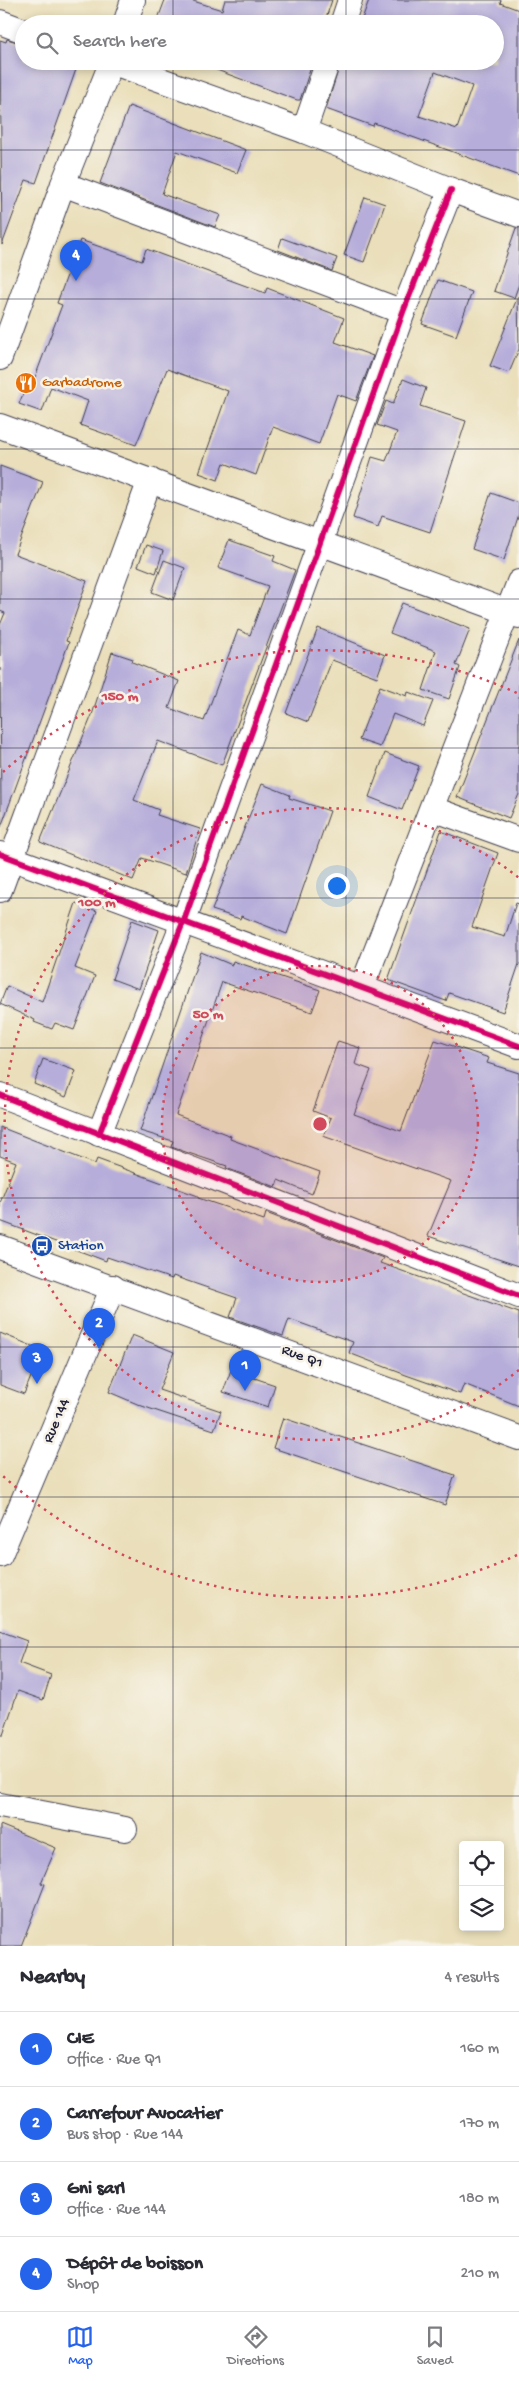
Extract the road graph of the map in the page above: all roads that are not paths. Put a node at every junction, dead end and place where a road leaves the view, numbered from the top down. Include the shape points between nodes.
1 (133, 0) edge
2 (350, 0) edge
3 (128, 15) edge
4 (345, 15) edge
5 (0, 22) edge
6 (15, 28) edge
7 (107, 70) edge
8 (132, 70) edge
9 (325, 70) edge
10 (304, 131) junction
11 (63, 184) junction
12 (451, 190) junction
13 (519, 215) edge
14 (403, 312) junction
15 (0, 358) edge
16 (0, 426) edge
17 (150, 480) junction
18 (320, 543) junction
19 (519, 582) edge
20 (514, 614) edge
21 (433, 809) junction
22 (519, 840) edge
23 (6, 856) edge
24 (0, 890) edge
25 (184, 920) junction
26 (362, 987) junction
27 (519, 1046) edge
28 (0, 1095) edge
29 (99, 1134) junction
30 (0, 1246) edge
31 (113, 1287) junction
32 (519, 1296) edge
33 (519, 1438) edge
34 (0, 1555) edge
35 (0, 1804) edge
36 (124, 1829) dead end

1 - 3 street
2 - 4 street
5 - 6 street
7 - 11 street
8 - 10 street
9 - 10 street
10 - 12 street
11 - 14 street
11 - 15 street
12 - 13 street
12 - 14 street
14 - 18 street
16 - 17 street
17 - 18 street
17 - 23 street
18 - 20 street
18 - 25 street
19 - 20 street
20 - 21 street
21 - 22 street
21 - 26 street
23 - 24 street
23 - 25 street
25 - 26 street
25 - 29 street
26 - 27 street
28 - 29 street
29 - 32 street
30 - 31 street, Rue Q1
31 - 33 street, Rue Q1
31 - 34 street, Rue 144
35 - 36 street

